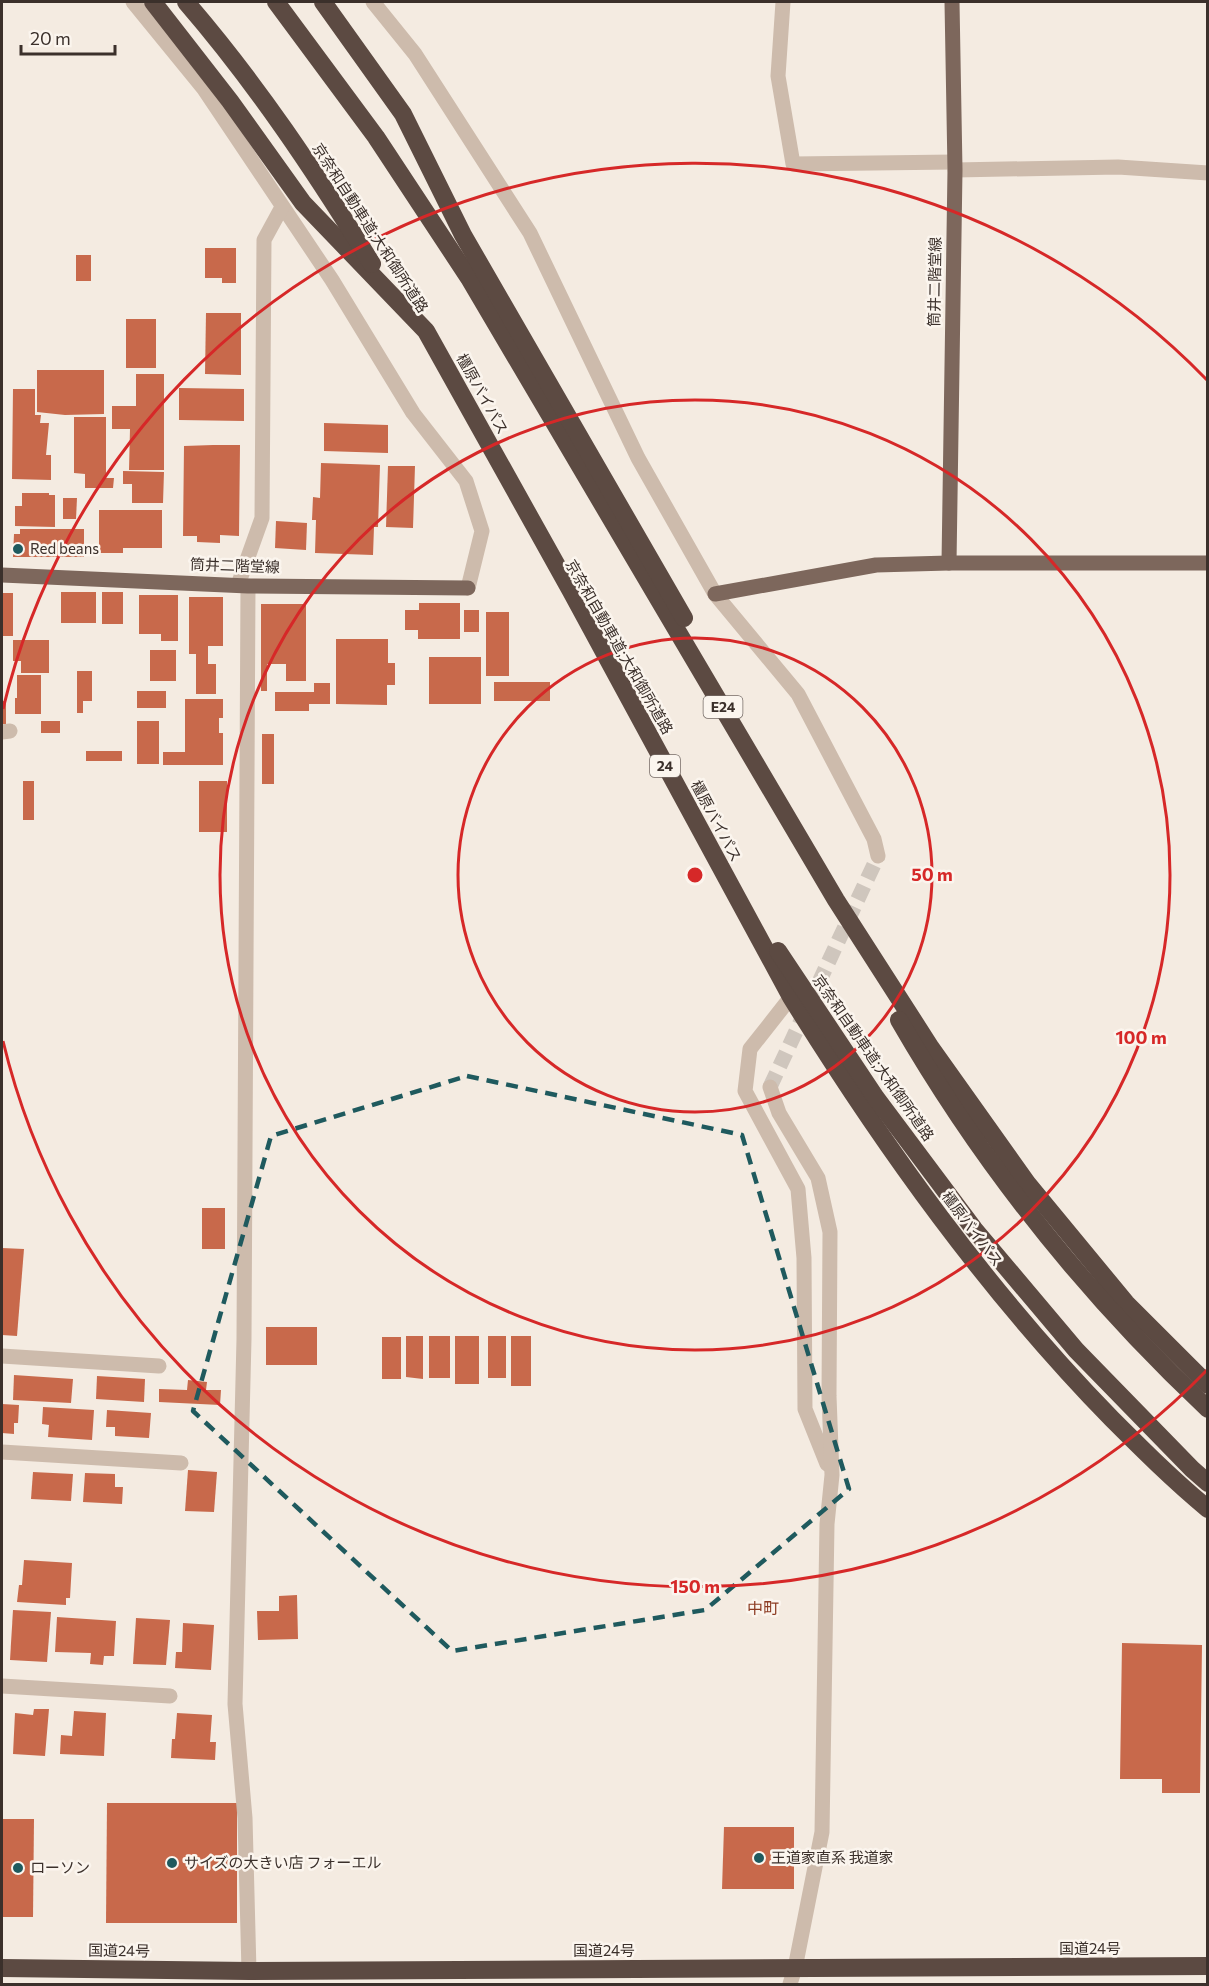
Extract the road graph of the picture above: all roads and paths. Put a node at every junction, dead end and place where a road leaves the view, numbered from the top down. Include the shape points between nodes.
1 (133, 2) edge
2 (153, 2) edge
3 (186, 2) edge
4 (276, 2) edge
5 (323, 2) edge
6 (374, 2) edge
7 (783, 2) edge
8 (952, 2) edge
9 (955, 166) junction
10 (1208, 173) edge
11 (282, 207) junction
12 (949, 563) junction
13 (1208, 563) edge
14 (2, 575) edge
15 (243, 585) junction
16 (468, 588) joint
17 (715, 594) junction
18 (878, 856) tunnel mouth
19 (791, 997) junction
20 (770, 1087) dead end
21 (2, 1356) edge
22 (159, 1366) dead end
23 (1208, 1385) edge
24 (1208, 1409) edge
25 (2, 1452) edge
26 (181, 1463) dead end
27 (832, 1475) junction
28 (1208, 1483) edge
29 (1208, 1509) edge
30 (2, 1686) edge
31 (170, 1696) dead end
32 (1208, 1966) edge
33 (2, 1968) edge
34 (249, 1971) junction
35 (792, 1976) edge

1 - 11 street via 204,90
2 - 19 highway, 橿原バイパス / 24 via 303,203 426,331
3 - 28 highway, 京奈和自動車道;大和御所道路 via 221,42 325,187 411,326 762,928 876,1098 974,1229 1076,1350
4 - 23 highway, E24 via 376,137 469,278 836,900 931,1048 1027,1183 1126,1303
5 - 24 highway via 403,114 463,235 672,596 819,880 933,1079 1013,1195 1090,1288
6 - 17 street via 415,54 530,233 638,458
7 - 9 street via 778,76 793,164
8 - 9 main road, 筒井二階堂線
9 - 10 street via 1118,167
9 - 12 main road, 筒井二階堂線
11 - 15 street via 264,240 262,518
11 - 16 street via 332,280 413,413 466,481 482,531
12 - 13 main road
12 - 17 main road via 876,565
14 - 15 main road, 筒井二階堂線
15 - 16 main road, 筒井二階堂線
15 - 34 street via 244,1327 235,1704 245,1818
17 - 18 street via 798,694 874,839
19 - 27 street via 750,1049 745,1091 798,1189 804,1258 806,1409
19 - 29 highway, 橿原バイパス / 24 via 915,1184 998,1293 1071,1377 1170,1478
20 - 27 street via 779,1113 818,1178 830,1232
21 - 22 street
25 - 26 street
27 - 35 street via 826,1524 822,1832
30 - 31 street
32 - 35 highway, 国道24号
33 - 34 highway, 国道24号
34 - 35 highway, 国道24号

